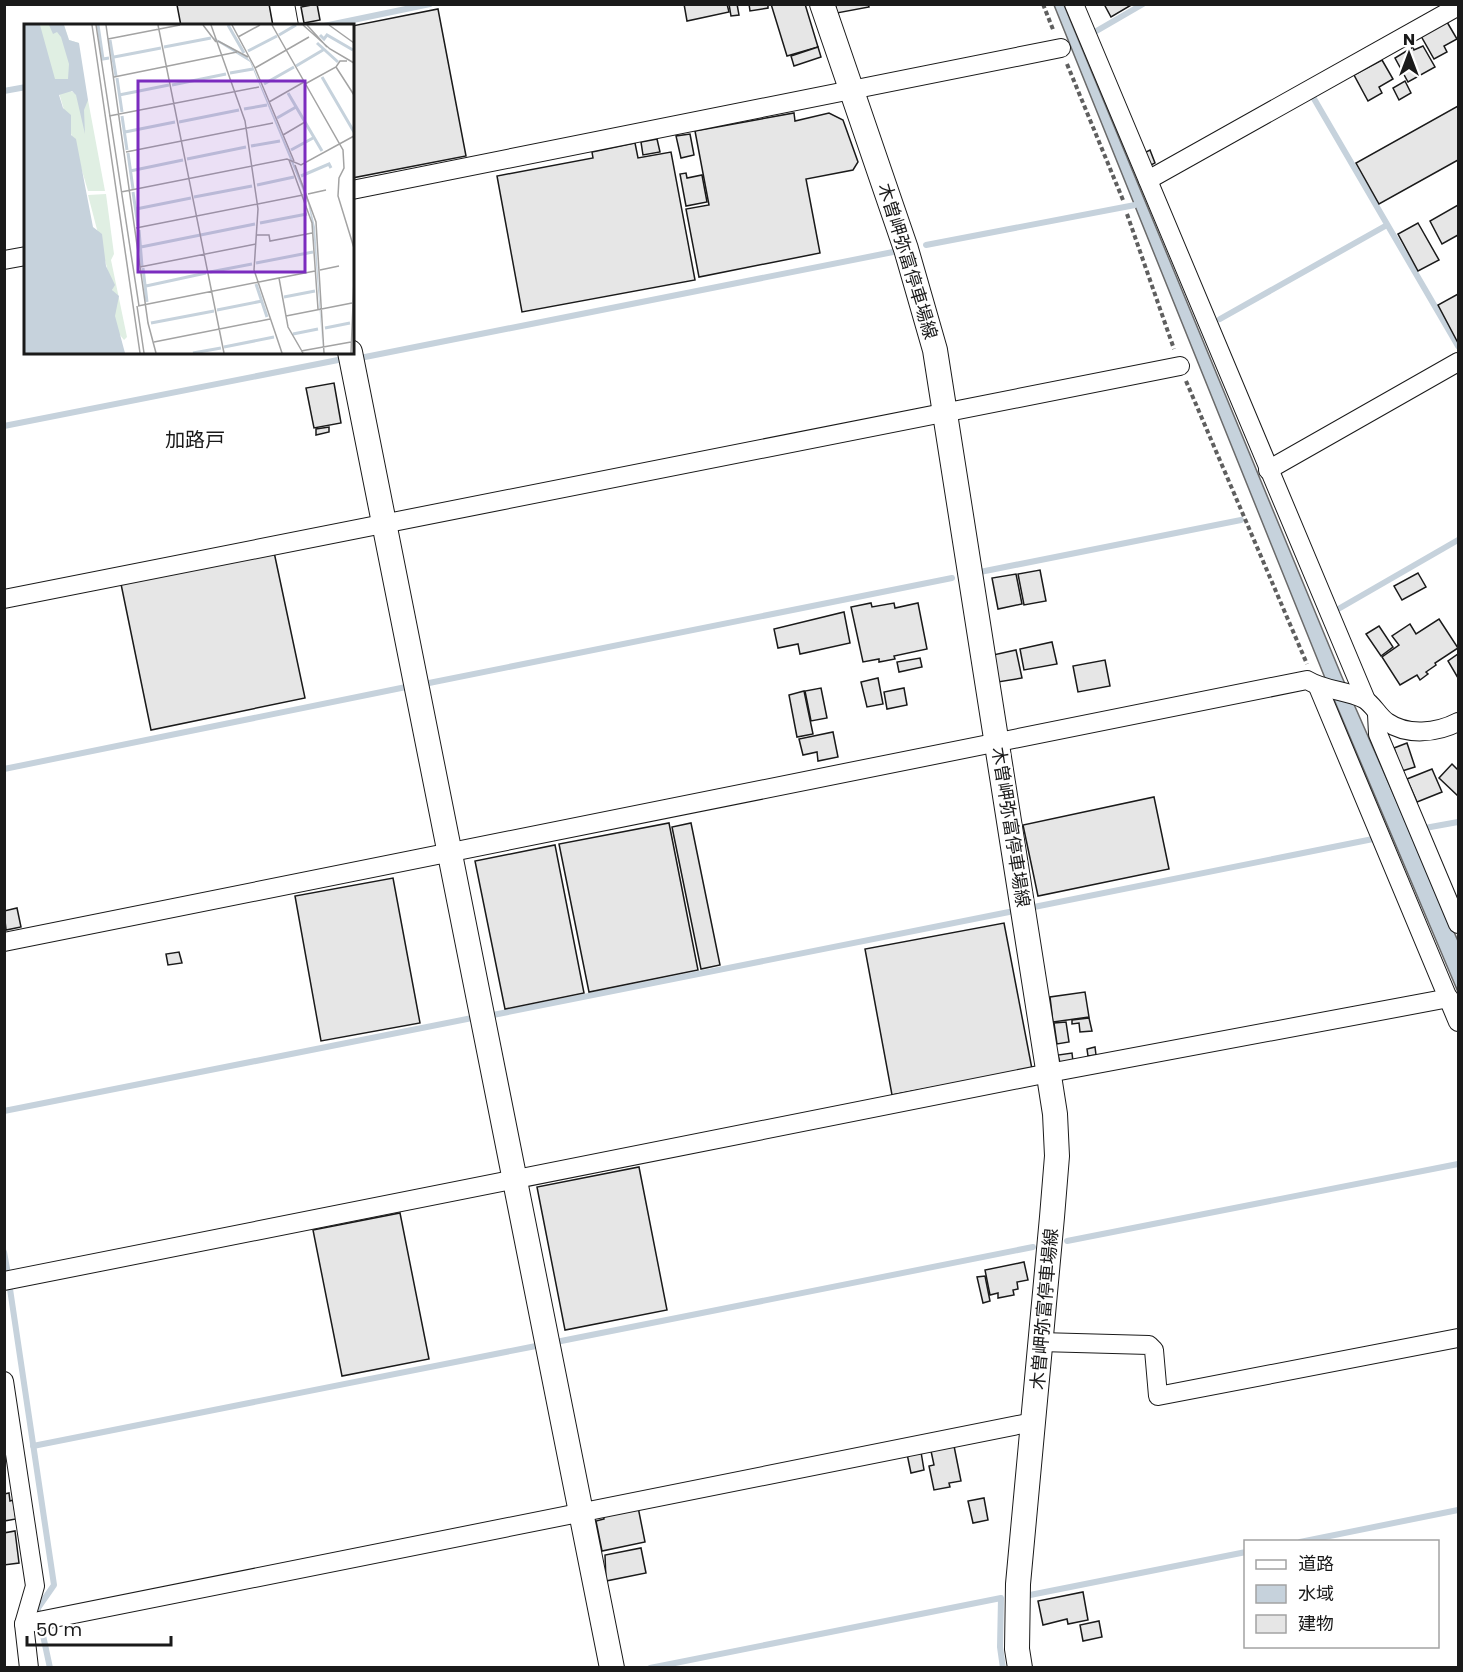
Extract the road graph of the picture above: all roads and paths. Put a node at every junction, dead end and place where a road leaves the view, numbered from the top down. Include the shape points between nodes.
1 (282, 4) edge
2 (822, 4) edge
3 (1043, 4) edge
4 (1074, 4) edge
5 (1455, 9) edge
6 (286, 24) edge
7 (1060, 48) junction
8 (852, 91) junction
9 (1148, 180) junction
10 (354, 190) edge
11 (1123, 200) dead end
12 (1127, 214) dead end
13 (24, 255) edge
14 (4, 260) edge
15 (350, 354) edge
16 (1458, 362) edge
17 (1180, 366) junction
18 (943, 411) junction
19 (1268, 470) junction
20 (385, 524) junction
21 (4, 599) edge
22 (1313, 683) junction
23 (1367, 704) junction
24 (1458, 722) edge
25 (998, 743) junction
26 (448, 853) junction
27 (1458, 924) edge
28 (4, 942) edge
29 (1452, 995) edge
30 (1458, 1022) edge
31 (1049, 1073) junction
32 (515, 1180) junction
33 (4, 1281) edge
34 (1458, 1338) edge
35 (1040, 1342) junction
36 (4, 1381) edge
37 (1033, 1422) junction
38 (581, 1511) junction
39 (24, 1624) junction
40 (29, 1668) edge
41 (612, 1668) edge
42 (1020, 1668) edge

1 - 6 main road
2 - 8 main road, 木曽岬弥富停車場線
3 - 7 path
4 - 9 street
5 - 9 street
7 - 8 street
7 - 11 path
8 - 10 street
8 - 18 main road, 木曽岬弥富停車場線 via 922,299 935,350
9 - 19 street
12 - 17 path
13 - 14 street
15 - 20 main road
16 - 19 street
17 - 18 street
17 - 22 path via 1307,660
18 - 20 street
18 - 25 main road, 木曽岬弥富停車場線
19 - 23 street
20 - 21 street
20 - 26 main road
22 - 23 street
22 - 25 street
22 - 29 street
23 - 24 street via 1388,723 1408,730 1430,731
23 - 27 street
25 - 26 street
25 - 31 main road, 木曽岬弥富停車場線
26 - 28 street
26 - 32 main road
29 - 30 street
29 - 31 street
31 - 32 street
31 - 35 main road, 木曽岬弥富停車場線 via 1057,1156
32 - 33 street
32 - 38 main road
34 - 35 street via 1158,1395 1154,1350 1149,1345
35 - 37 main road, 木曽岬弥富停車場線
36 - 39 street via 35,1586
37 - 38 street
37 - 42 main road, 木曽岬弥富停車場線 via 1018,1584
38 - 39 street
38 - 41 main road
39 - 40 street

